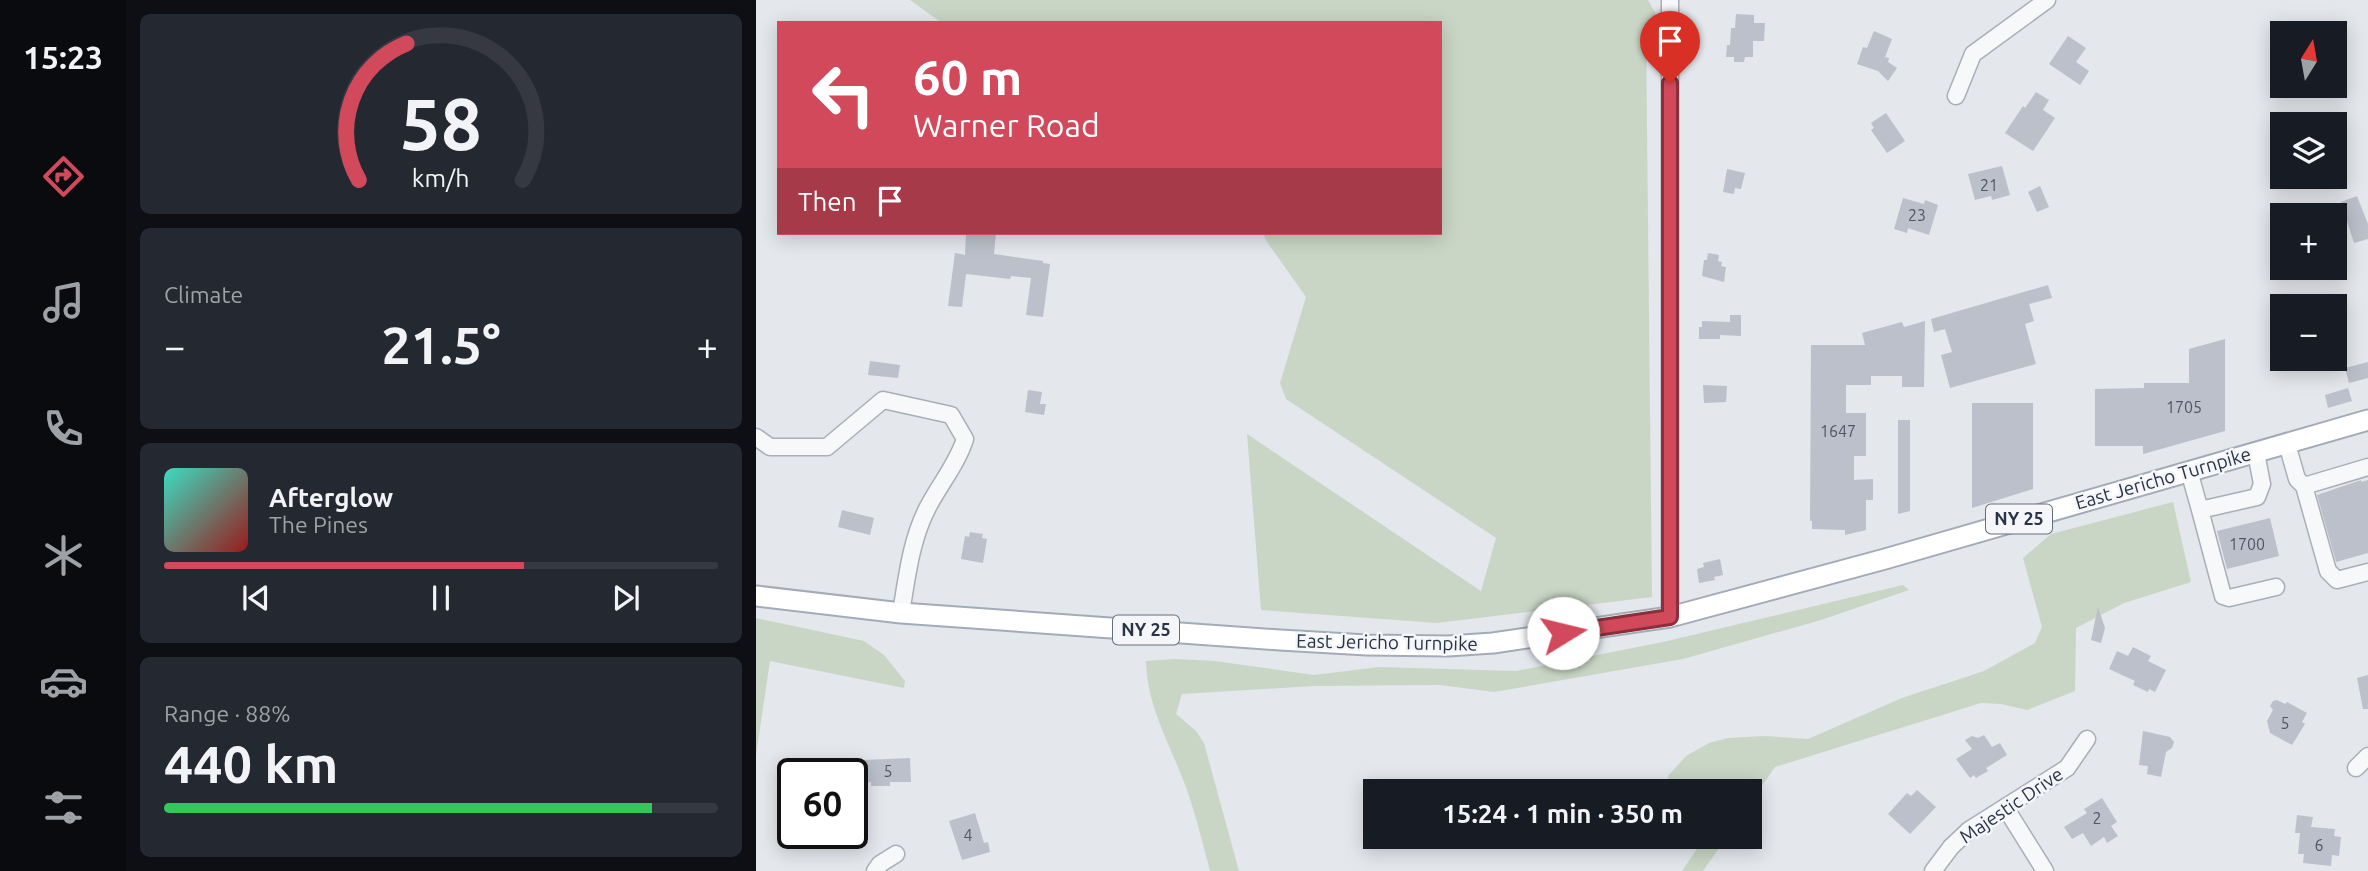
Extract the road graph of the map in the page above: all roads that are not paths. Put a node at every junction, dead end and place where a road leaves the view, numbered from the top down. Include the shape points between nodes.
1 (1670, 0) edge
2 (2047, 0) edge
3 (1956, 96) dead end
4 (2368, 420) edge
5 (756, 437) edge
6 (2287, 444) junction
7 (2256, 453) junction
8 (2368, 467) edge
9 (2189, 471) junction
10 (2304, 486) junction
11 (2200, 510) junction
12 (2368, 572) edge
13 (2276, 587) dead end
14 (756, 596) edge
15 (901, 612) junction
16 (1670, 617) junction
17 (2087, 739) dead end
18 (2368, 756) edge
19 (2356, 768) dead end
20 (2005, 807) junction
21 (896, 854) dead end
22 (875, 871) edge
23 (1933, 871) edge
24 (2045, 871) edge

1 - 16 street
2 - 3 street via 1973,54
4 - 6 main road, East Jericho Turnpike / NY 25
5 - 15 street via 770,447 827,447 883,400 951,415 957,422 965,439 927,508 911,551
6 - 7 main road, East Jericho Turnpike / NY 25
6 - 10 street via 2297,479
7 - 9 main road, East Jericho Turnpike / NY 25
7 - 11 street via 2262,484 2257,497
8 - 10 street
9 - 11 street
9 - 16 main road, East Jericho Turnpike / NY 25
10 - 12 street via 2328,571 2337,580
11 - 13 street via 2223,596
14 - 15 main road, East Jericho Turnpike / NY 25
15 - 16 main road, East Jericho Turnpike / NY 25 via 1434,646 1537,637
17 - 20 street, Majestic Drive via 2067,768
18 - 19 street
20 - 23 street, Majestic Drive via 1960,838
20 - 24 street
21 - 22 street

